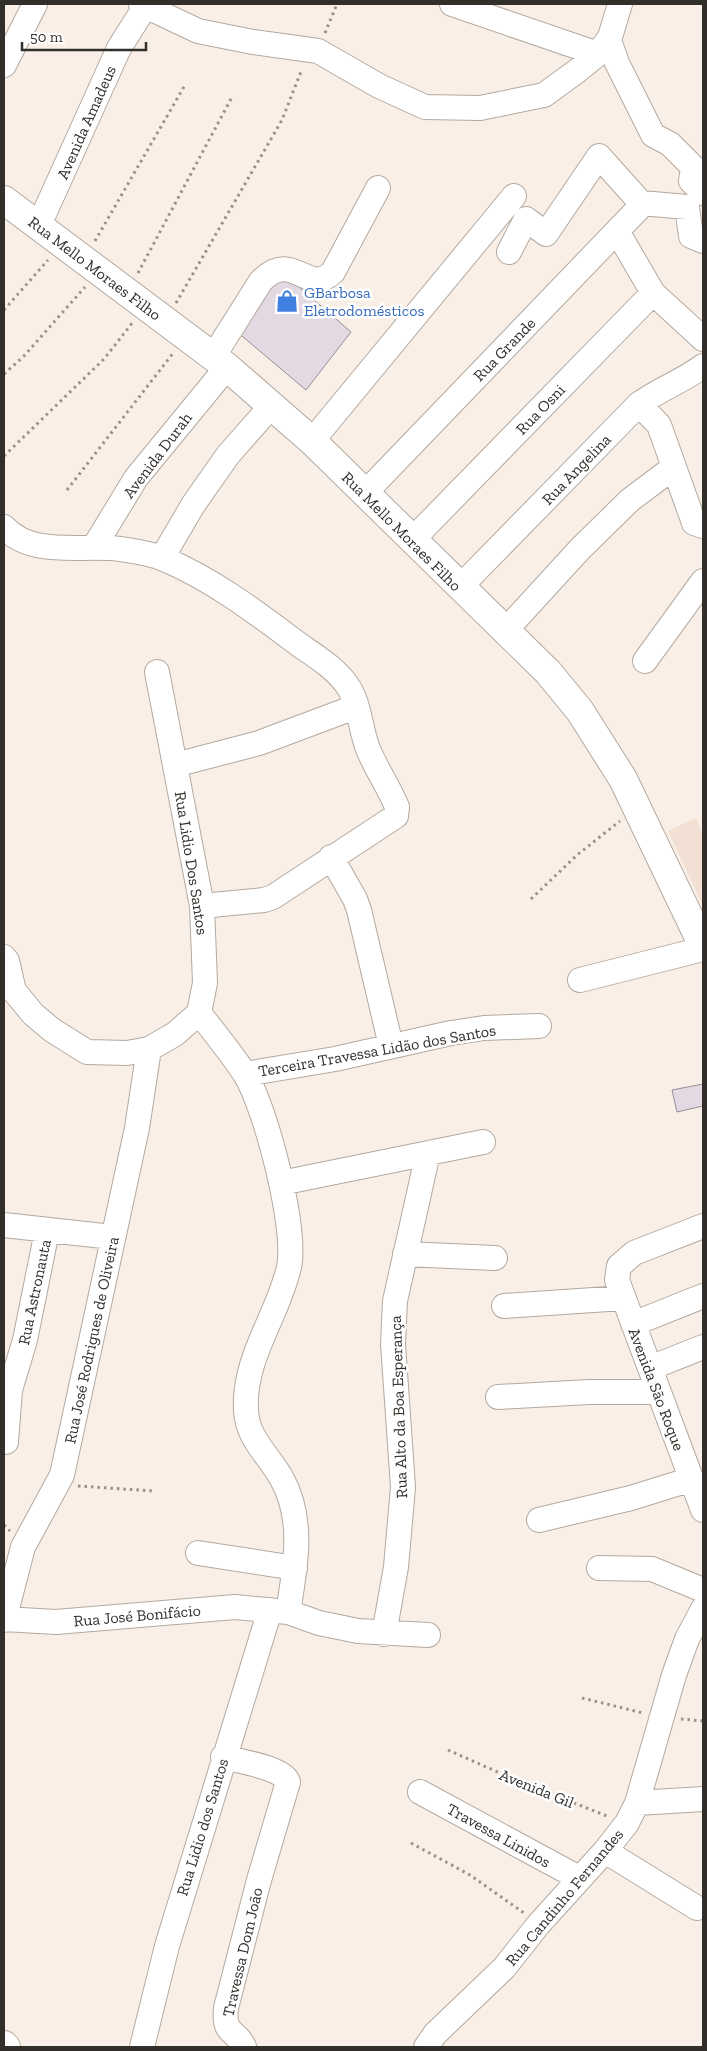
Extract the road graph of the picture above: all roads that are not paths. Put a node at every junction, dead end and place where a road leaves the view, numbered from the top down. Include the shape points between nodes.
1 (35, 4) edge
2 (452, 4) edge
3 (620, 4) edge
4 (143, 5) edge
5 (603, 47) junction
6 (4, 65) edge
7 (378, 188) dead end
8 (514, 196) dead end
9 (4, 200) edge
10 (695, 200) edge
11 (642, 203) junction
12 (42, 219) junction
13 (617, 231) junction
14 (703, 241) edge
15 (509, 252) dead end
16 (653, 293) junction
17 (703, 339) edge
18 (220, 362) junction
19 (703, 366) edge
20 (639, 404) junction
21 (272, 405) junction
22 (312, 441) junction
23 (674, 467) junction
24 (364, 494) junction
25 (703, 526) edge
26 (4, 530) edge
27 (419, 533) junction
28 (94, 547) junction
29 (162, 558) junction
30 (703, 581) edge
31 (460, 587) junction
32 (509, 626) junction
33 (645, 661) dead end
34 (157, 672) dead end
35 (355, 707) junction
36 (175, 765) junction
37 (331, 857) junction
38 (202, 906) junction
39 (703, 948) edge
40 (4, 957) edge
41 (580, 980) dead end
42 (199, 1013) junction
43 (539, 1026) dead end
44 (390, 1046) junction
45 (149, 1049) junction
46 (245, 1074) junction
47 (483, 1142) dead end
48 (428, 1153) junction
49 (281, 1183) junction
50 (4, 1225) edge
51 (703, 1226) edge
52 (47, 1231) junction
53 (112, 1237) junction
54 (405, 1254) junction
55 (495, 1258) dead end
56 (703, 1296) edge
57 (623, 1298) junction
58 (504, 1306) dead end
59 (633, 1324) junction
60 (703, 1347) edge
61 (650, 1368) junction
62 (659, 1392) junction
63 (498, 1396) dead end
64 (6, 1442) dead end
65 (692, 1479) junction
66 (703, 1510) edge
67 (539, 1520) dead end
68 (198, 1553) dead end
69 (295, 1568) junction
70 (599, 1568) dead end
71 (703, 1590) edge
72 (703, 1609) edge
73 (279, 1611) junction
74 (4, 1620) edge
75 (384, 1634) junction
76 (428, 1635) dead end
77 (223, 1757) junction
78 (420, 1792) dead end
79 (703, 1799) edge
80 (632, 1813) junction
81 (605, 1851) junction
82 (579, 1878) junction
83 (697, 1908) dead end
84 (142, 2047) edge
85 (244, 2047) edge
86 (426, 2047) edge

1 - 6 street
2 - 5 street
3 - 5 street
4 - 5 street via 198,31 314,51 425,107 480,108 544,95
4 - 12 street, Avenida Amadeus via 119,48
5 - 10 street via 617,63 653,135 670,144 693,167 691,181
7 - 18 street, Avenida Durah via 332,272 321,280 314,280 288,268 270,272 261,281
8 - 22 street
9 - 12 main road, Rua Mello Moraes Filho
10 - 11 street
10 - 14 street via 691,236
11 - 13 street, Rua Grande
11 - 15 street via 600,156 546,234 526,219
12 - 18 main road, Rua Mello Moraes Filho via 127,291
13 - 16 street
13 - 24 street, Rua Grande
16 - 17 street
16 - 27 street, Rua Osni
18 - 21 main road, Rua Mello Moraes Filho
18 - 28 street, Avenida Durah via 136,478
19 - 20 street, Rua Angelina
20 - 23 street via 659,425
20 - 31 street, Rua Angelina
21 - 22 main road, Rua Mello Moraes Filho
21 - 29 street via 228,455 193,504
22 - 24 main road, Rua Mello Moraes Filho
23 - 25 street via 694,523
23 - 32 street via 624,506
24 - 27 main road, Rua Mello Moraes Filho
26 - 28 street via 20,540 40,546
27 - 31 main road, Rua Mello Moraes Filho
28 - 29 street
29 - 35 street via 211,583 318,658 347,685
30 - 33 street
31 - 32 main road, Rua Mello Moraes Filho
32 - 39 main road, Rua Mello Moraes Filho via 580,710 602,744 639,811
34 - 36 street, Rua Lidio Dos Santos
35 - 36 street via 259,743
35 - 37 street via 368,749 396,804 397,814
36 - 38 street, Rua Lidio Dos Santos
37 - 38 street via 264,900
37 - 44 street via 359,910
38 - 42 street, Rua Lidio Dos Santos via 205,983
39 - 41 street
40 - 45 street via 14,991 33,1014 86,1052 127,1053
42 - 45 street via 175,1034
42 - 46 street
43 - 44 street, Terceira Travessa Lidão dos Santos via 484,1028
44 - 46 street, Terceira Travessa Lidão dos Santos
45 - 53 street, Rua José Rodrigues de Oliveira via 137,1128
46 - 49 street via 267,1123
47 - 48 street
48 - 49 street
48 - 54 street, Rua Alto da Boa Esperança
49 - 69 street via 288,1228 289,1266 249,1370 246,1411 249,1431 282,1479 294,1511
50 - 52 street
51 - 57 street, Avenida São Roque via 634,1253 619,1266 616,1280
52 - 53 street
52 - 64 street, Rua Astronauta via 25,1340 10,1390
53 - 74 street, Rua José Rodrigues de Oliveira via 62,1475 23,1547
54 - 55 street
54 - 75 street, Rua Alto da Boa Esperança via 395,1301 393,1344 404,1487 396,1567
56 - 59 street
57 - 58 street
57 - 59 street, Avenida São Roque
59 - 61 street, Avenida São Roque
60 - 61 street
61 - 62 street, Avenida São Roque
62 - 63 street
62 - 65 street, Avenida São Roque
65 - 66 street, Avenida São Roque
65 - 67 street via 631,1498
68 - 69 street
69 - 73 street
70 - 71 street via 652,1569
72 - 80 street, Rua Candinho Fernandes via 686,1639
73 - 74 street, Rua José Bonifácio via 213,1607 56,1622
73 - 75 street via 319,1623
73 - 77 street, Rua Lidio dos Santos
75 - 76 street
77 - 84 street, Rua Lidio dos Santos via 167,1946
77 - 85 street, Travessa Dom João via 276,1771 287,1778 288,1785 259,1880 225,2017 227,2028
78 - 82 street, Travessa Linidos
79 - 80 street
80 - 81 street, Rua Candinho Fernandes
81 - 82 street, Rua Candinho Fernandes
81 - 83 street
82 - 86 street, Rua Candinho Fernandes via 504,1968 435,2034

